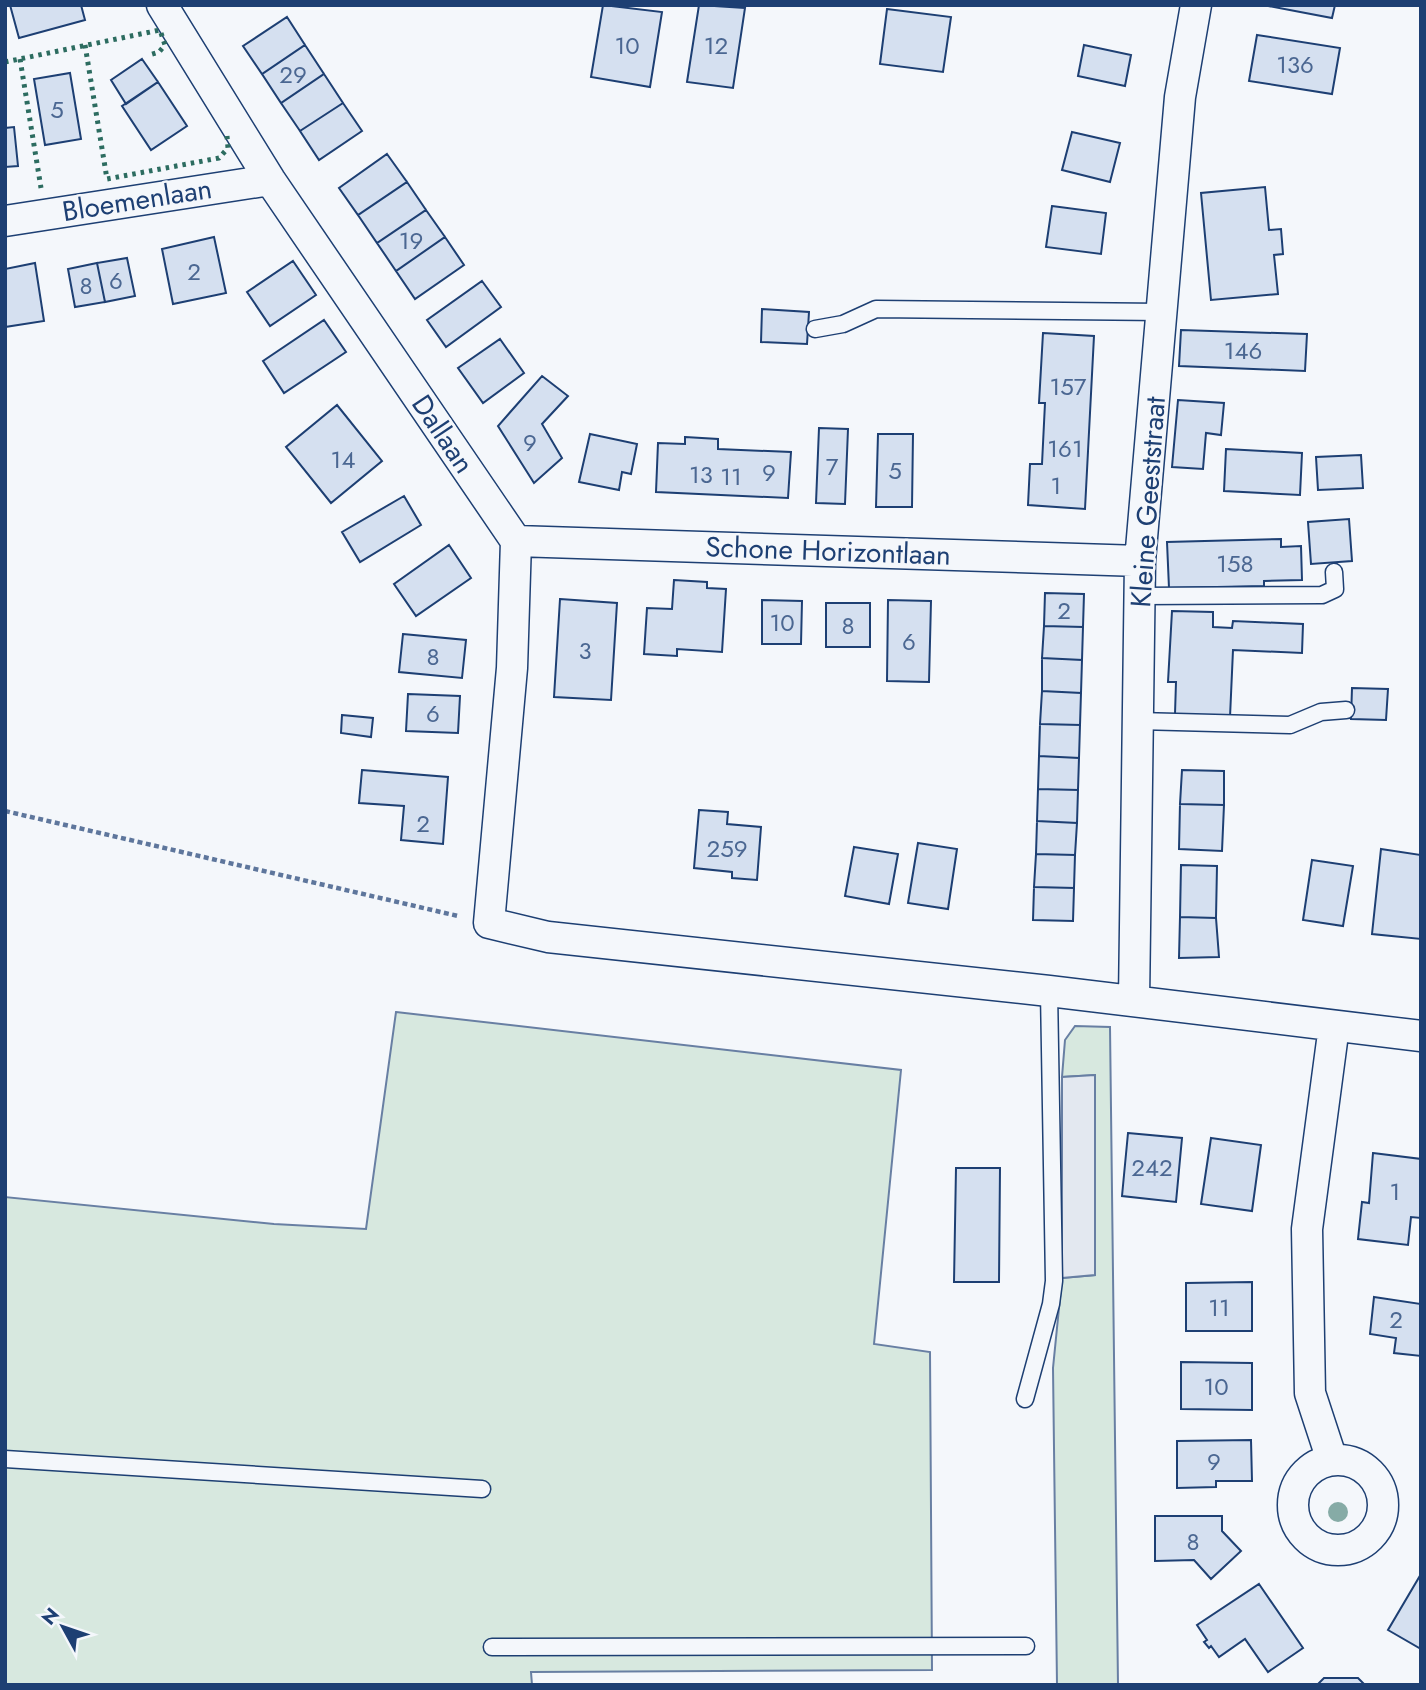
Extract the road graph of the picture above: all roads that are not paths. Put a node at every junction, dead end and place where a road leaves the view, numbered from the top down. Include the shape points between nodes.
1 (162, 5) edge
2 (1196, 5) edge
3 (270, 180) junction
4 (5, 220) edge
5 (1162, 312) junction
6 (816, 329) dead end
7 (516, 541) junction
8 (1140, 561) junction
9 (1334, 572) dead end
10 (1140, 596) junction
11 (1346, 710) dead end
12 (1138, 721) junction
13 (1049, 991) junction
14 (1134, 1001) junction
15 (1334, 1026) junction
16 (1421, 1036) edge
17 (1026, 1399) dead end
18 (5, 1459) edge
19 (1332, 1460) dead end
20 (482, 1489) dead end
21 (1026, 1646) dead end
22 (492, 1647) dead end

1 - 3 street, Dallaan
2 - 5 street, Kleine Geeststraat via 1180,97
3 - 4 street, Bloemenlaan
3 - 7 street, Dallaan
5 - 6 lane via 876,309 843,324
5 - 8 street, Kleine Geeststraat
7 - 8 street, Schone Horizontlaan
7 - 13 street via 512,668 489,923 548,937
8 - 10 street, Kleine Geeststraat
9 - 10 lane via 1335,589 1322,596
10 - 12 street, Kleine Geeststraat
11 - 12 lane via 1321,712 1290,725
12 - 14 street, Kleine Geeststraat
13 - 14 street
13 - 17 lane via 1054,1281
14 - 15 street
15 - 16 street
15 - 19 street via 1307,1229 1310,1393
18 - 20 lane
21 - 22 lane

